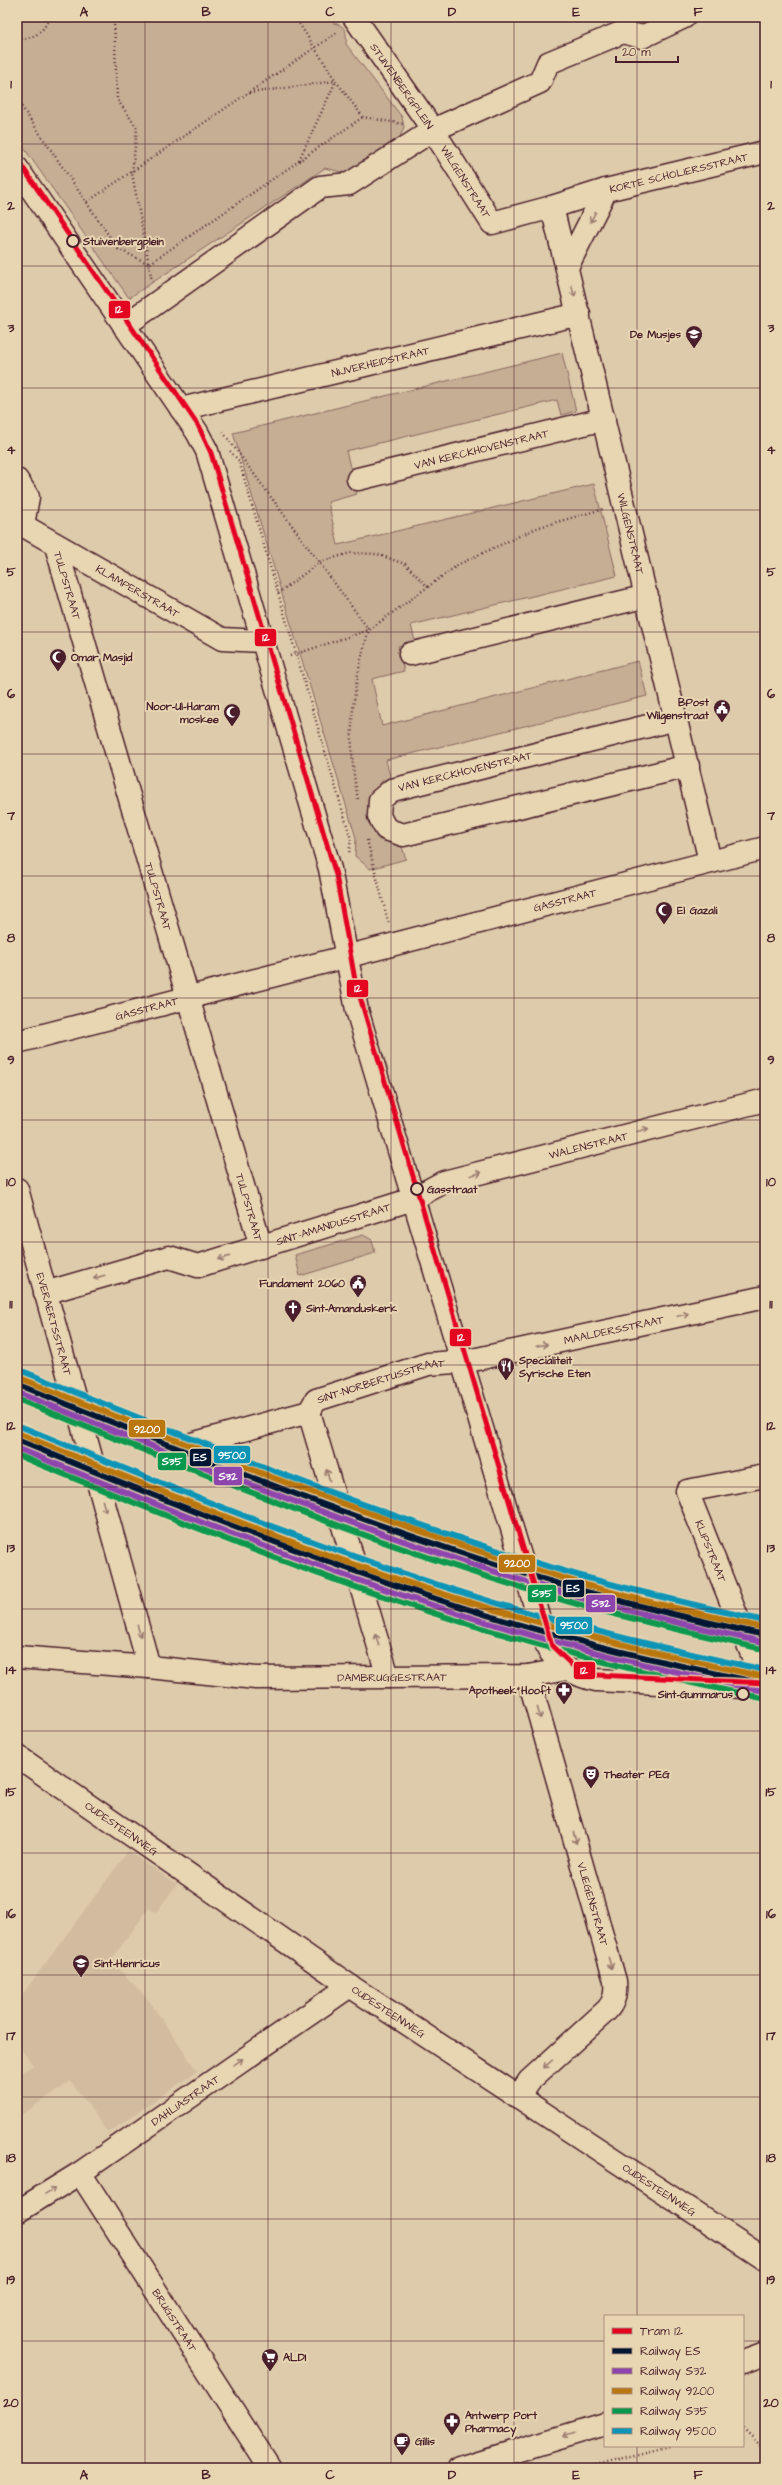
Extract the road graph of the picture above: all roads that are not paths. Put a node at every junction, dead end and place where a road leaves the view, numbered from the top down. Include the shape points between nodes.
1 (684, 17) edge
2 (356, 18) edge
3 (432, 130) junction
4 (765, 152) edge
5 (17, 168) edge
6 (606, 190) junction
7 (552, 207) junction
8 (567, 267) junction
9 (579, 314) junction
10 (124, 326) junction
11 (192, 407) junction
12 (604, 419) junction
13 (358, 479) dead end
14 (17, 480) edge
15 (20, 524) edge
16 (56, 546) junction
17 (647, 596) junction
18 (263, 641) junction
19 (410, 654) dead end
20 (676, 719) junction
21 (688, 766) junction
22 (765, 848) edge
23 (710, 860) junction
24 (346, 956) junction
25 (189, 997) junction
26 (17, 1042) edge
27 (765, 1100) edge
28 (17, 1189) edge
29 (414, 1198) junction
30 (261, 1247) junction
31 (45, 1293) junction
32 (765, 1297) edge
33 (463, 1361) junction
34 (309, 1412) junction
35 (191, 1444) dead end
36 (765, 1476) edge
37 (17, 1644) edge
38 (27, 1657) edge
39 (149, 1667) junction
40 (567, 1669) junction
41 (528, 1676) junction
42 (388, 1677) junction
43 (759, 1687) edge
44 (17, 1756) edge
45 (350, 1986) junction
46 (518, 2097) junction
47 (80, 2172) junction
48 (17, 2212) edge
49 (765, 2259) edge
50 (765, 2354) edge
51 (744, 2362) edge
52 (604, 2424) edge
53 (270, 2468) edge
54 (459, 2468) edge

1 - 3 street via 642,37 622,32 548,64 540,82
2 - 3 street, STUIVENBERGPLEIN
3 - 7 street, WILGENSTRAAT via 492,222
3 - 10 street, STUIVENBERGPLEIN via 349,184 320,187
4 - 6 street, KORTE SCHOLIERSSTRAAT
5 - 10 street
6 - 7 street, WILGENSTRAAT
6 -> 8 street, KORTE SCHOLIERSSTRAAT
7 - 8 street, WILGENSTRAAT
8 -> 9 street, WILGENSTRAAT
9 - 11 street, NIJVERHEIDSTRAAT
9 - 12 street, WILGENSTRAAT
10 - 11 street
11 - 18 street via 197,432 207,451
12 - 13 street, VAN KERCKHOVENSTRAAT
12 - 17 street, WILGENSTRAAT
14 - 15 street via 28,498
15 - 16 street, KLAMPERSTRAAT
16 - 18 street, KLAMPERSTRAAT via 222,639
16 - 25 street, TULPSTRAAT
17 - 19 street
17 - 20 street, WILGENSTRAAT
18 - 24 street via 330,869
20 - 21 street, WILGENSTRAAT
20 - 21 street, VAN KERCKHOVENSTRAAT via 392,790 380,800 379,816 386,829 403,835
21 - 23 street, WILGENSTRAAT
22 - 23 street, GASSTRAAT
23 - 24 street, GASSTRAAT
24 - 25 street, GASSTRAAT
24 - 29 street via 357,1010
25 - 26 street, GASSTRAAT
25 - 30 street, TULPSTRAAT
29 -> 27 street, WALENSTRAAT via 444,1182
28 - 31 street, EVERAERTSSTRAAT
29 - 30 street, SINT-AMANDUSSTRAAT
29 - 33 street
30 -> 31 street, SINT-AMANDUSSTRAAT via 198,1266 169,1257
31 -> 39 street, EVERAERTSSTRAAT
33 -> 32 street, MAALDERSSTRAAT
33 - 34 street, SINT-NORBERTUSSTRAAT via 428,1364 316,1400
33 - 40 street via 548,1649
34 - 35 street, SINT-NORBERTUSSTRAAT
42 -> 34 street
36 - 43 street, KLIPSTRAAT via 687,1491 755,1662
37 - 38 street
38 - 39 street, DAMBRUGGESTRAAT
39 - 42 street, DAMBRUGGESTRAAT via 256,1678
40 - 41 street, DAMBRUGGESTRAAT
40 - 43 street via 585,1678 600,1680
41 - 42 street, DAMBRUGGESTRAAT
41 -> 46 street, VLIEGENSTRAAT via 615,1981 616,1993 613,2003 607,2010 529,2081
44 - 45 street, OUDESTEENWEG
45 - 46 street, OUDESTEENWEG
47 -> 45 street, DAHLIASTRAAT
46 - 49 street, OUDESTEENWEG
48 -> 47 street, DAHLIASTRAAT
47 - 53 street, BRUGSTRAAT
50 - 51 street
52 -> 54 street

